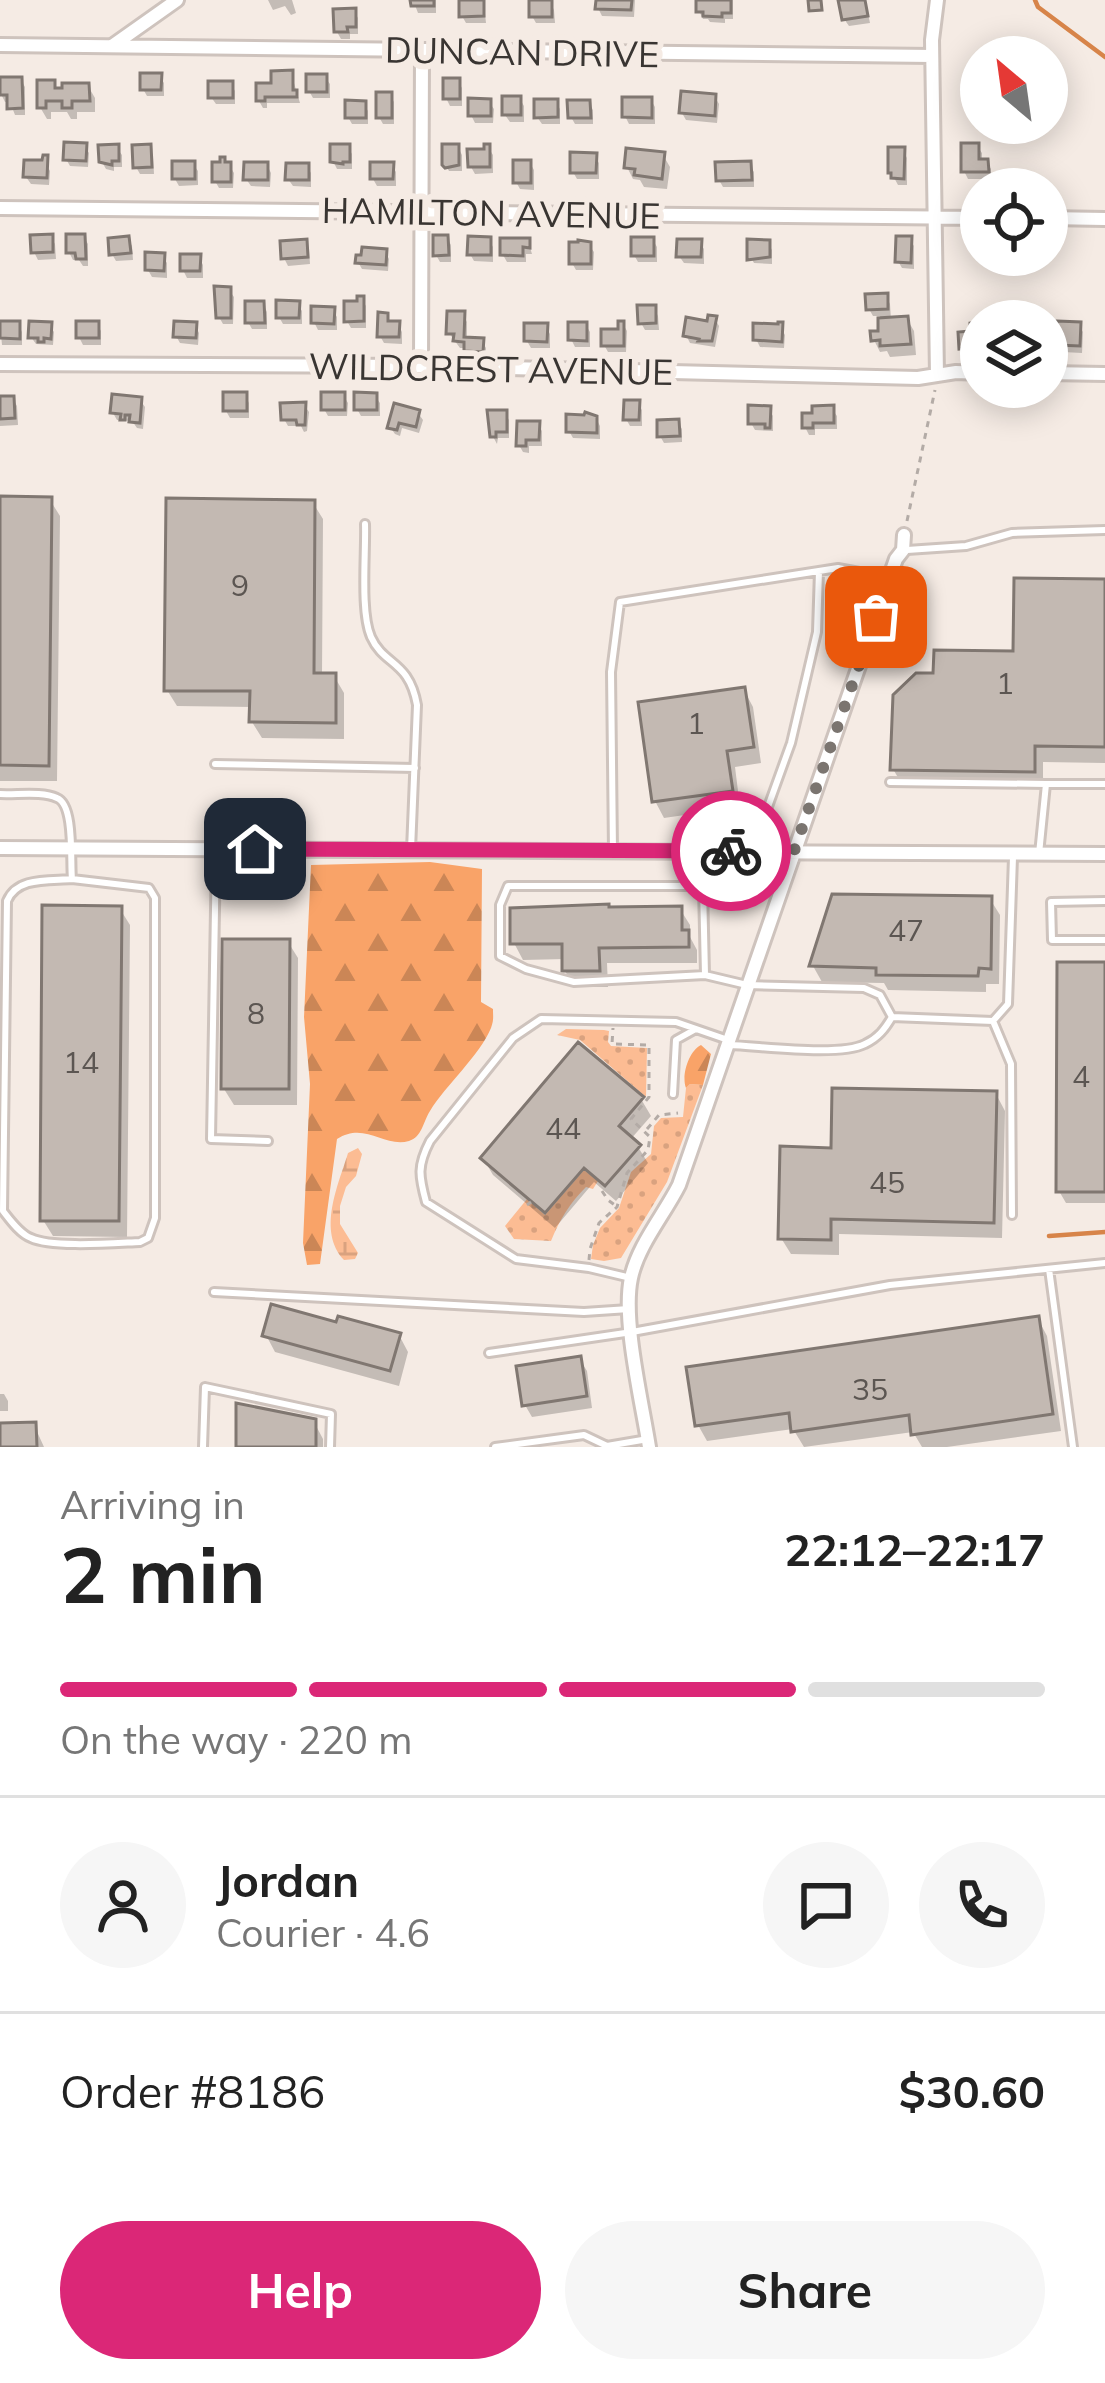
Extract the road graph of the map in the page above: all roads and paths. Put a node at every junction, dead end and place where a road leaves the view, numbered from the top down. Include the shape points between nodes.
1 (177, 0) edge
2 (937, 0) edge
3 (0, 45) edge
4 (111, 47) junction
5 (422, 50) junction
6 (932, 56) junction
7 (0, 208) edge
8 (422, 212) junction
9 (935, 217) junction
10 (960, 218) edge
11 (1068, 218) edge
12 (1105, 219) edge
13 (0, 364) edge
14 (421, 366) junction
15 (1068, 373) edge
16 (960, 374) edge
17 (1105, 374) edge
18 (937, 375) junction
19 (365, 524) dead end
20 (1105, 530) edge
21 (904, 535) joint
22 (903, 550) junction
23 (819, 571) junction
24 (890, 578) junction
25 (215, 764) dead end
26 (415, 768) junction
27 (890, 782) dead end
28 (1046, 784) junction
29 (1105, 784) edge
30 (0, 794) edge
31 (0, 848) edge
32 (70, 848) junction
33 (216, 849) junction
34 (411, 850) junction
35 (613, 851) junction
36 (752, 851) junction
37 (794, 851) junction
38 (1013, 853) junction
39 (1039, 854) junction
40 (1105, 854) edge
41 (72, 879) junction
42 (1105, 901) edge
43 (1105, 940) edge
44 (705, 975) junction
45 (747, 985) junction
46 (892, 1017) junction
47 (993, 1021) junction
48 (695, 1029) junction
49 (612, 1033) dead end
50 (728, 1042) junction
51 (673, 1094) dead end
52 (677, 1113) dead end
53 (635, 1122) junction
54 (646, 1131) junction
55 (626, 1132) dead end
56 (268, 1142) dead end
57 (622, 1166) dead end
58 (629, 1171) junction
59 (602, 1191) dead end
60 (617, 1207) junction
61 (1012, 1215) dead end
62 (1105, 1263) edge
63 (589, 1268) junction
64 (1049, 1269) junction
65 (631, 1277) junction
66 (214, 1292) dead end
67 (629, 1310) junction
68 (632, 1332) junction
69 (489, 1353) dead end
70 (648, 1443) edge
71 (617, 1446) edge
72 (203, 1447) edge
73 (330, 1447) edge
74 (495, 1447) edge
75 (1073, 1447) edge

1 - 4 street
2 - 6 street
3 - 4 street, DUNCAN DRIVE
4 - 5 street, DUNCAN DRIVE
5 - 6 street, DUNCAN DRIVE
5 - 8 street
6 - 9 street
7 - 8 street, HAMILTON AVENUE
8 - 9 street, HAMILTON AVENUE
8 - 14 street
9 - 10 street, HAMILTON AVENUE
9 - 18 street
11 - 12 street
13 - 14 street, WILDCREST AVENUE
14 - 18 street, WILDCREST AVENUE
15 - 17 street
16 - 18 street, WILDCREST AVENUE
18 - 21 path
19 - 26 lane via 366,617 373,642 414,686
20 - 22 lane via 1012,532 966,546
21 - 22 street
22 - 24 street
23 - 24 lane
23 - 35 lane via 620,602 611,672
23 - 36 lane via 817,632 791,743
24 - 37 street
25 - 26 lane
26 - 34 lane
27 - 28 lane
28 - 29 lane
28 - 39 lane
30 - 32 lane via 56,797 69,814
31 - 32 street
32 - 33 street
32 - 41 lane
33 - 34 street
33 - 56 lane via 211,1139
34 - 35 street
35 - 36 street
36 - 37 street
37 - 38 street
37 - 45 street
38 - 39 street
38 - 47 lane via 1008,1004
39 - 40 street
41 - 41 lane via 22,884 7,901 2,1205 31,1239 140,1242 155,1218 155,898 136,885
42 - 43 lane via 1051,902 1052,940
44 - 44 lane via 703,886 508,886 500,905 500,956 526,969 574,982
44 - 45 lane
45 - 46 lane via 864,988 880,994
45 - 50 street
46 - 47 lane
46 - 50 lane via 862,1046 838,1050
47 - 61 lane via 1011,1064
48 - 50 lane
48 - 51 lane via 676,1040
48 - 63 lane via 541,1019 513,1038 424,1153 426,1202 516,1259
49 - 53 path via 612,1044 649,1045 649,1097
50 - 65 street via 679,1186
52 - 54 path via 659,1115
53 - 54 path
53 - 55 path
54 - 58 path via 648,1150
57 - 58 path
58 - 60 path
59 - 60 path
60 - 63 path via 599,1223
62 - 64 lane
63 - 65 lane
64 - 68 lane via 890,1285
64 - 75 lane
65 - 67 street
66 - 67 lane
67 - 68 street
68 - 69 lane
68 - 70 street
70 - 71 lane
71 - 74 lane via 584,1435
72 - 73 lane via 205,1387 331,1414

